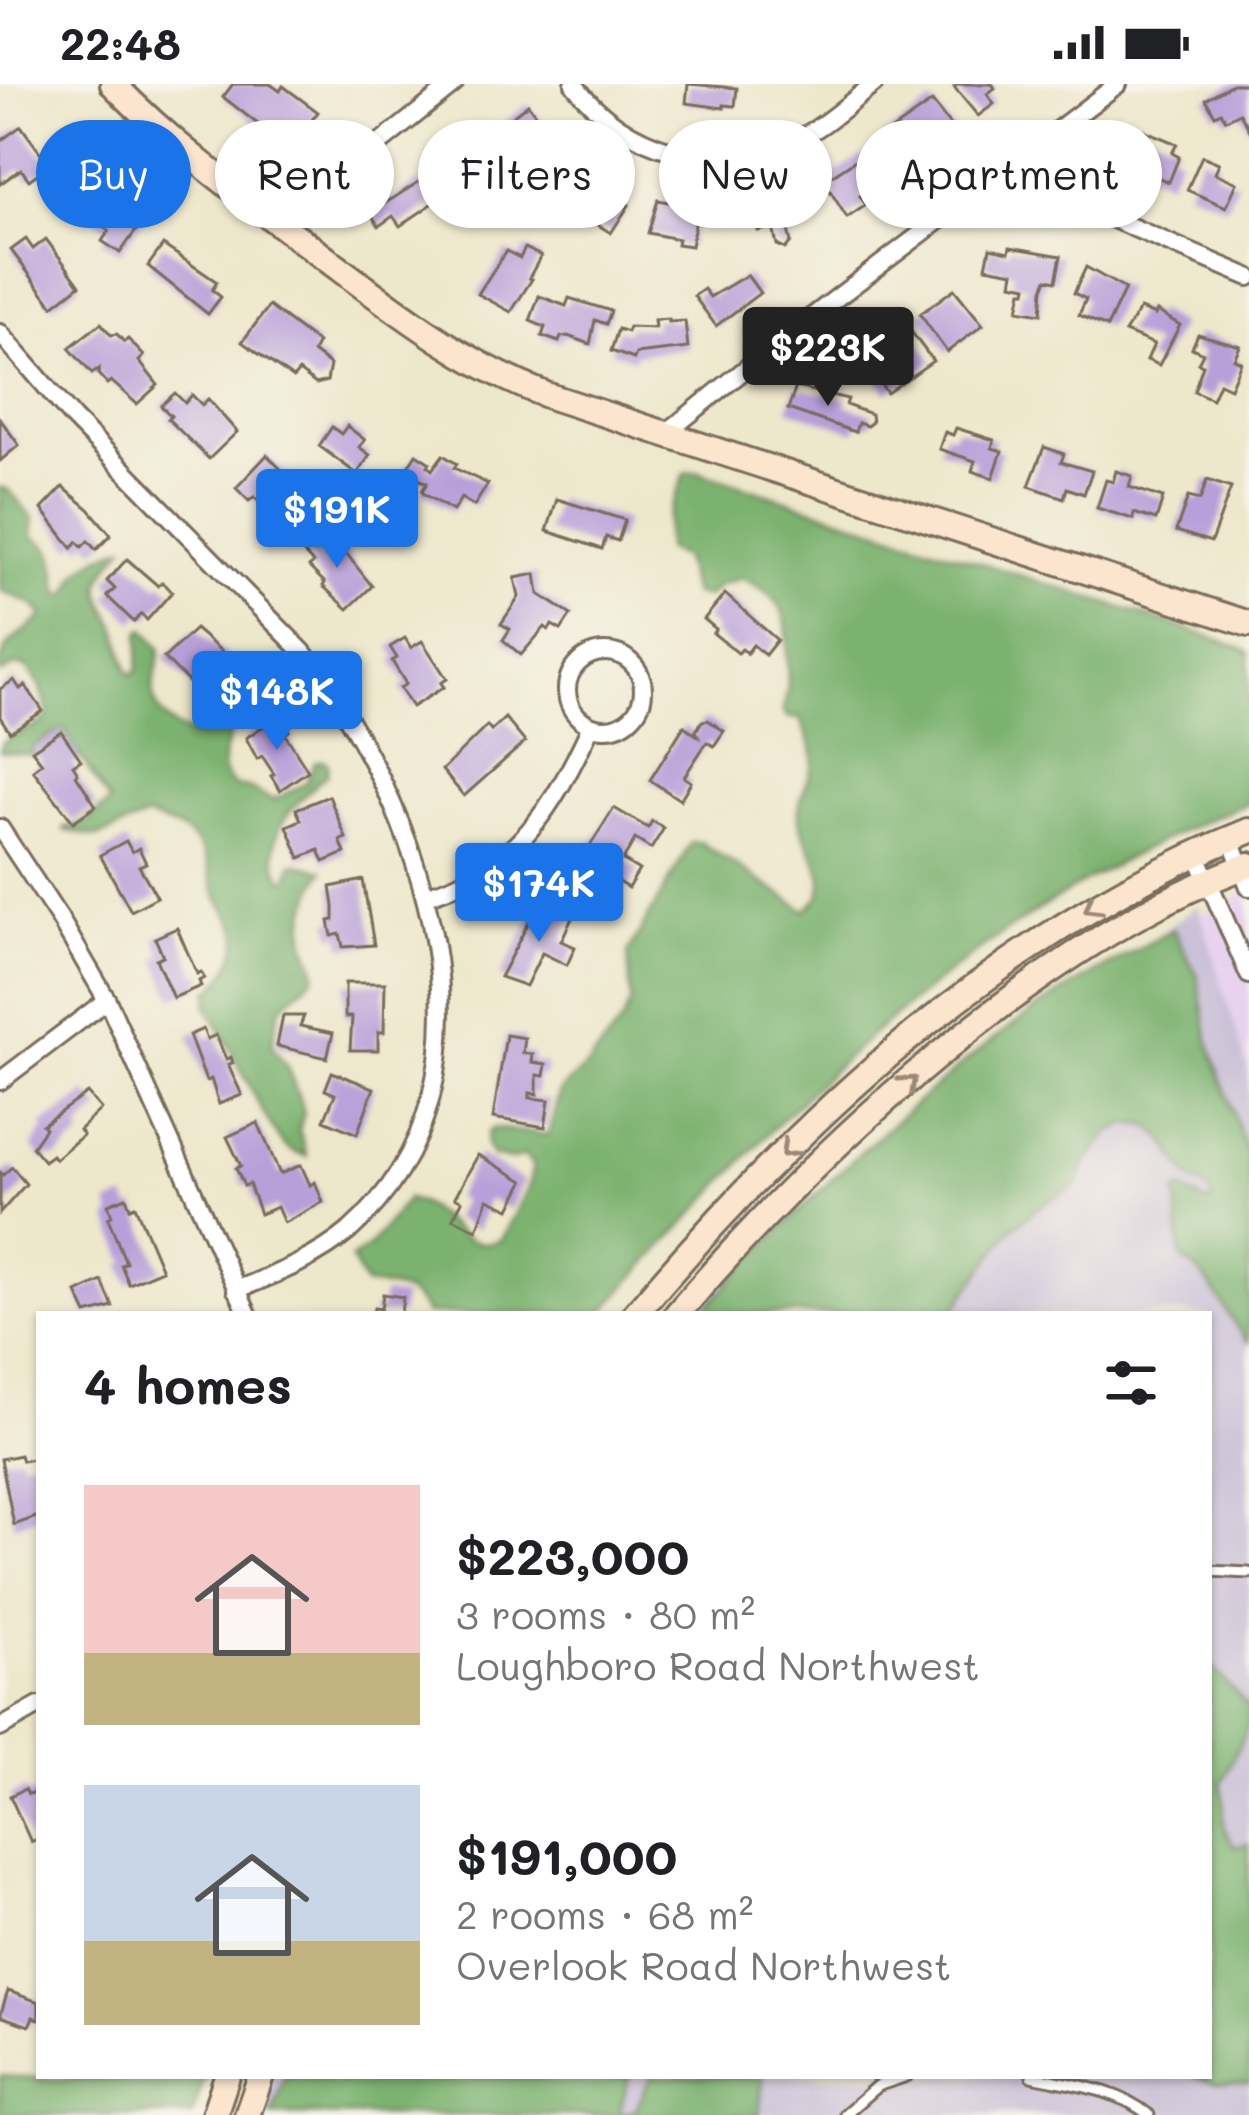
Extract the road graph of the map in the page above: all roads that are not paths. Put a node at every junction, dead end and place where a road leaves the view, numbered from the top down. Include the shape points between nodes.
1 (112, 84) edge
2 (454, 84) edge
3 (574, 84) edge
4 (874, 84) edge
5 (1118, 84) edge
6 (1071, 120) edge
7 (394, 132) edge
8 (215, 174) edge
9 (284, 228) edge
10 (929, 228) edge
11 (1134, 228) edge
12 (1249, 277) edge
13 (0, 333) edge
14 (665, 434) junction
15 (1249, 624) edge
16 (591, 726) junction
17 (0, 828) edge
18 (1240, 835) edge
19 (1196, 854) junction
20 (1246, 873) edge
21 (1207, 883) junction
22 (424, 896) junction
23 (1249, 975) edge
24 (107, 1000) junction
25 (2, 1076) edge
26 (236, 1290) junction
27 (246, 1311) edge
28 (638, 1311) edge
29 (680, 1311) edge
30 (1212, 1571) edge
31 (1249, 1574) edge
32 (36, 1708) edge
33 (0, 1728) edge
34 (226, 2079) edge
35 (260, 2079) edge
36 (898, 2079) edge
37 (1046, 2079) edge
38 (845, 2114) edge
39 (214, 2115) edge
40 (248, 2115) edge
41 (1149, 2115) edge

1 - 8 main road
2 - 7 street
3 - 4 street via 642,141 725,158 795,142
5 - 6 street
9 - 14 main road via 481,367
10 - 14 street
11 - 12 street
13 - 22 street via 322,676 388,789
14 - 15 main road
16 - 16 street via 614,728 640,705 643,682 619,655 593,654 567,682 571,708
16 - 22 street via 561,790 519,842 476,875
17 - 24 street
18 - 19 main road
18 - 20 street
19 - 21 street
19 -> 28 main road via 1036,941 925,1027 759,1178
20 - 21 main road
21 - 23 street
29 -> 21 main road via 821,1162 980,1024 1053,969
22 - 26 street via 439,1041 430,1101 410,1153 380,1199 340,1238
24 - 25 street
24 - 26 street
26 - 27 street
30 - 31 lane
32 - 33 street
34 - 39 main road
35 - 40 main road
36 - 38 lane
37 - 41 lane via 1107,2092

